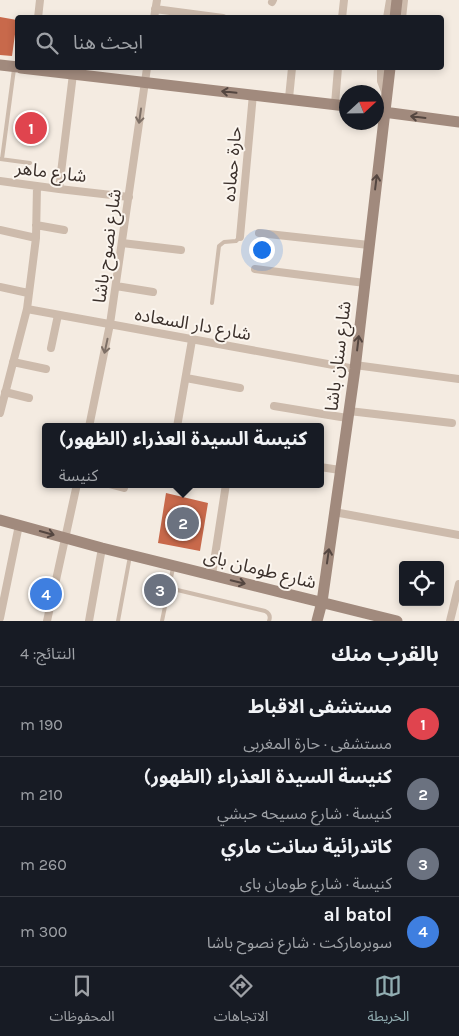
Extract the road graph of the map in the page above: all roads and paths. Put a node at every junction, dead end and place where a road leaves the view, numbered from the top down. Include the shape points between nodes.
1 (40, 0) edge
2 (344, 0) edge
3 (390, 0) edge
4 (397, 0) edge
5 (404, 0) edge
6 (156, 4) edge
7 (38, 15) edge
8 (209, 15) edge
9 (342, 15) edge
10 (388, 15) edge
11 (396, 15) edge
12 (402, 15) edge
13 (0, 65) edge
14 (15, 67) edge
15 (23, 70) edge
16 (39, 70) edge
17 (147, 70) edge
18 (292, 70) edge
19 (338, 70) edge
20 (381, 70) edge
21 (395, 70) edge
22 (389, 73) edge
23 (72, 74) junction
24 (145, 83) junction
25 (339, 85) edge
26 (253, 94) junction
27 (386, 94) junction
28 (289, 98) junction
29 (384, 100) edge
30 (339, 105) edge
31 (384, 113) edge
32 (459, 122) edge
33 (379, 130) edge
34 (1, 159) edge
35 (30, 163) dead end
36 (0, 181) edge
37 (37, 186) junction
38 (59, 189) junction
39 (129, 197) junction
40 (36, 225) junction
41 (0, 230) edge
42 (64, 230) dead end
43 (259, 233) dead end
44 (240, 236) joint
45 (36, 238) junction
46 (122, 243) junction
47 (369, 245) junction
48 (181, 250) dead end
49 (255, 269) dead end
50 (365, 283) junction
51 (116, 286) junction
52 (0, 288) edge
53 (153, 292) dead end
54 (28, 293) junction
55 (212, 303) dead end
56 (26, 309) junction
57 (58, 315) junction
58 (110, 324) junction
59 (192, 340) junction
60 (51, 348) dead end
61 (13, 362) junction
62 (355, 367) junction
63 (46, 369) dead end
64 (186, 378) junction
65 (459, 379) edge
66 (240, 388) dead end
67 (5, 392) junction
68 (29, 398) dead end
69 (274, 406) dead end
70 (0, 413) edge
71 (348, 414) junction
72 (90, 423) edge
73 (178, 423) edge
74 (452, 423) dead end
75 (324, 468) edge
76 (340, 470) junction
77 (76, 488) edge
78 (225, 488) edge
79 (334, 512) junction
80 (0, 520) edge
81 (19, 525) junction
82 (459, 535) edge
83 (65, 538) junction
84 (102, 548) junction
85 (131, 554) junction
86 (174, 566) junction
87 (212, 575) junction
88 (459, 584) edge
89 (169, 588) junction
90 (322, 602) junction
91 (0, 618) edge
92 (47, 621) edge
93 (88, 621) edge
94 (118, 621) edge
95 (162, 621) edge
96 (269, 621) edge
97 (317, 621) edge
98 (393, 621) edge
99 (450, 621) edge

1 - 7 street
2 - 9 street
3 - 10 street
4 - 11 street
5 - 12 street
6 - 8 street
13 - 14 street
15 - 34 lane
16 - 23 street
17 - 24 street, شارع نصوح باشا
18 - 28 street
19 - 25 street
20 - 27 street, شارع سنان باشا
21 - 27 street, شارع سنان باشا
22 - 27 street, شارع سنان باشا
23 - 24 street
23 - 38 street
26 -> 24 street
24 -> 39 street, شارع نصوح باشا
26 - 28 street
26 - 44 street, حارة حماده
27 - 29 street, شارع سنان باشا
28 - 30 street
32 -> 31 street
47 -> 33 street, شارع سنان باشا
34 - 35 lane
36 - 37 street, شارع ماهر
37 - 38 street, شارع ماهر
37 - 40 street
38 - 39 street, شارع ماهر
39 - 46 street, شارع نصوح باشا
40 - 42 street
40 - 45 street
41 - 45 street
43 - 47 street
44 - 55 lane via 236,241 227,241 219,246
45 - 54 street
46 - 48 street
46 - 51 street, شارع نصوح باشا
47 - 50 street, شارع سنان باشا
49 - 50 street
62 -> 50 street, شارع سنان باشا
51 - 53 street
51 - 58 street, شارع نصوح باشا
52 - 54 street
54 - 56 street
56 - 57 street, شارع دار السعاده
56 - 61 street
57 - 58 street, شارع دار السعاده
57 - 60 street
58 - 59 street, شارع دار السعاده
58 -> 72 street, شارع نصوح باشا
59 - 62 street, شارع دار السعاده
59 - 64 street
61 - 63 street
61 - 67 street
62 - 65 street, شارع دار السعاده
62 - 71 street, شارع سنان باشا
64 - 66 street
64 - 73 street
67 - 68 street
67 - 70 street
69 - 71 street
71 - 74 street
71 - 76 street, شارع سنان باشا
75 - 76 street
76 - 79 street, شارع سنان باشا
77 - 83 street
78 - 87 street
79 - 82 street
90 -> 79 street, شارع سنان باشا
80 - 81 street, شارع طومان باى
81 -> 83 street, شارع طومان باى
81 - 91 street
83 - 84 street, شارع طومان باى
83 - 92 street
84 - 85 street, شارع طومان باى
84 - 93 street
85 - 86 street, شارع طومان باى
85 - 94 lane
86 - 87 street, شارع طومان باى
86 - 89 lane
87 -> 90 street, شارع طومان باى
88 - 99 street
89 - 95 lane
89 - 96 lane via 265,611 270,615
90 - 97 street, شارع سنان باشا
90 - 98 street, شارع طومان باى

